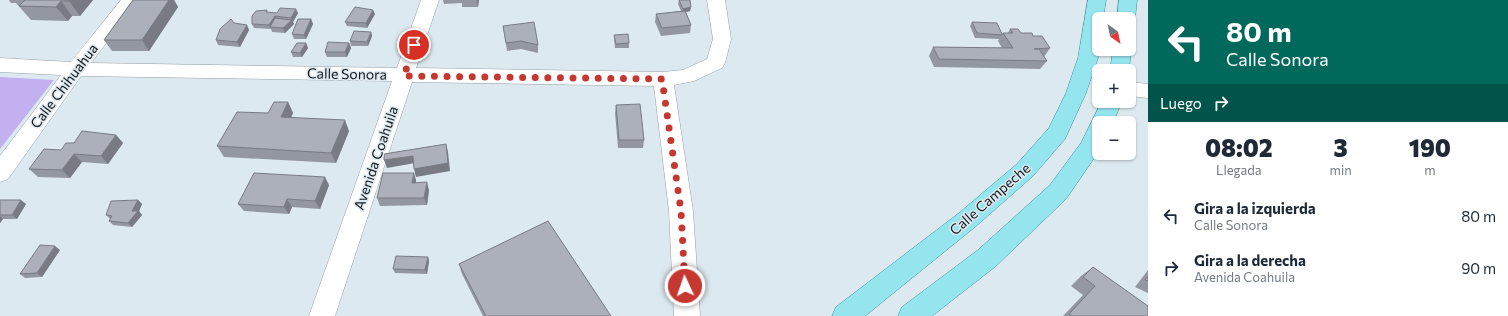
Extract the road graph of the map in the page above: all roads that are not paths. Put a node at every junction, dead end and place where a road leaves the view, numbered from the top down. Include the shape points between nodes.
1 (130, 0) edge
2 (430, 0) edge
3 (716, 0) edge
4 (1096, 0) edge
5 (1128, 0) edge
6 (1127, 12) edge
7 (0, 65) edge
8 (76, 68) junction
9 (404, 76) junction
10 (662, 79) junction
11 (1136, 90) edge
12 (1148, 91) edge
13 (1092, 144) edge
14 (0, 172) edge
15 (322, 316) edge
16 (687, 316) edge
17 (845, 316) edge
18 (911, 316) edge

1 - 8 street, Calle Chihuahua
2 - 9 street, Avenida Coahuila
3 - 10 street, Calle Sonora via 722,39 714,63 687,76
4 - 17 main road, Calle Campeche via 1088,58 1076,93 1057,133 1025,170
5 - 6 main road
7 - 8 street, Calle Sonora
8 - 9 street, Calle Sonora
8 - 14 street, Calle Chihuahua
9 - 10 street, Calle Sonora
9 - 15 street, Avenida Coahuila
10 - 16 street via 681,211
11 - 12 street
13 - 18 main road via 1058,192 986,258

